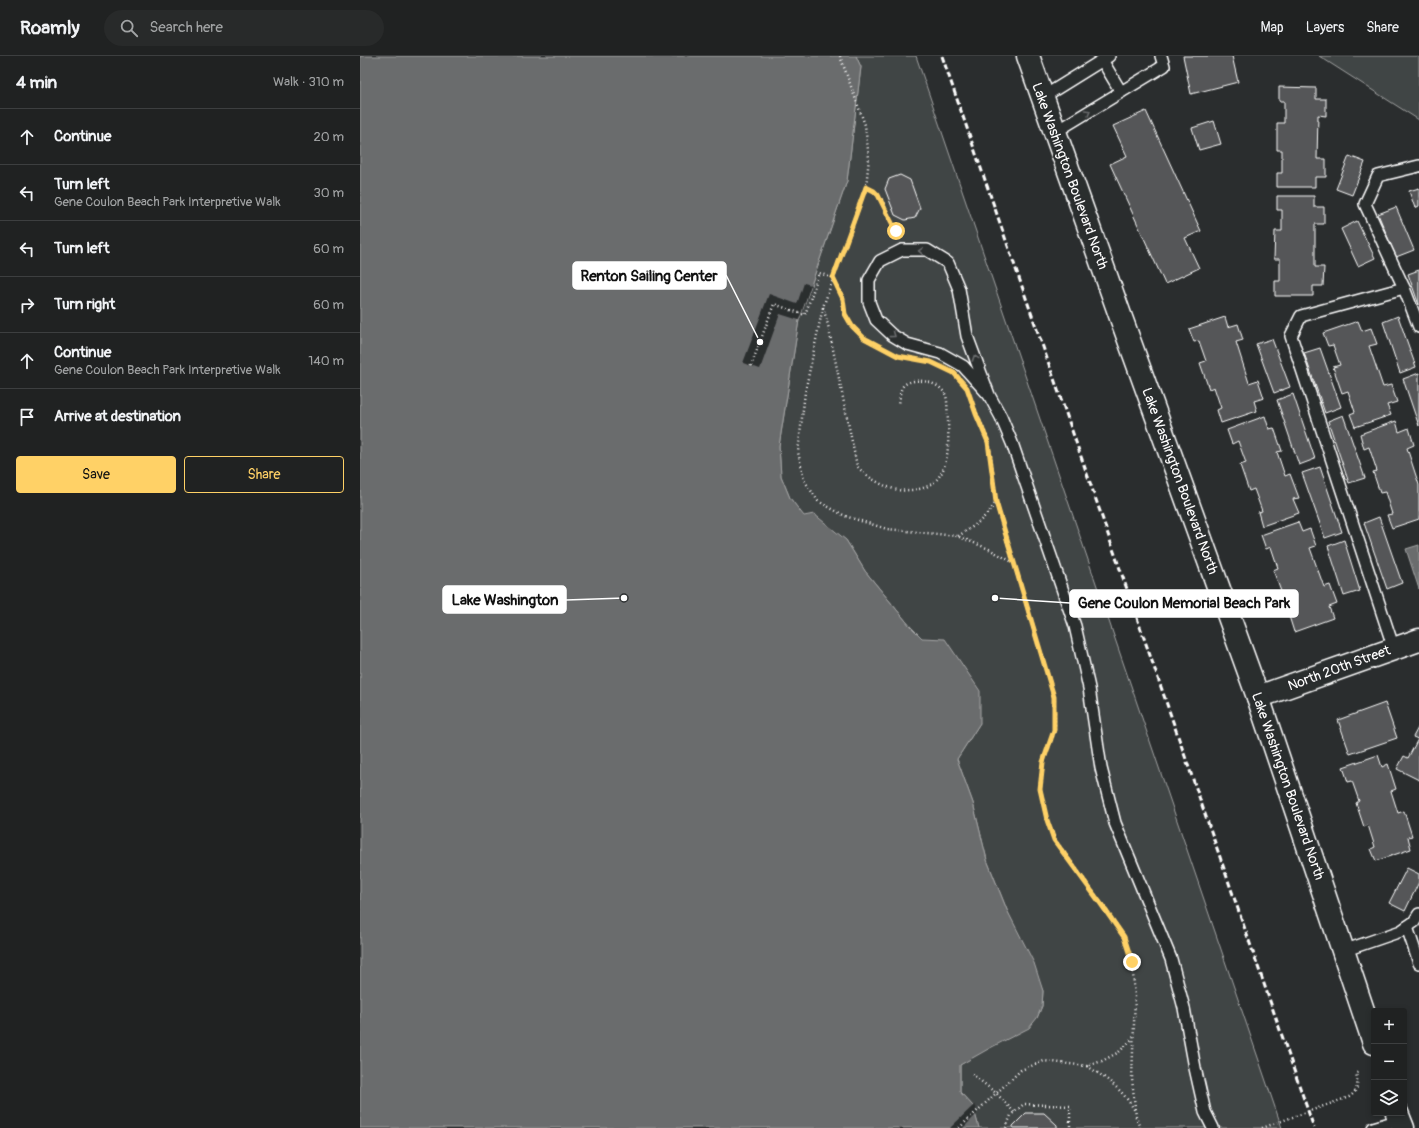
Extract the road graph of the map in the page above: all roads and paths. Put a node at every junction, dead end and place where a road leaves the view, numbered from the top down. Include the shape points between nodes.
1 (840, 56) edge
2 (1028, 56) edge
3 (1106, 58) edge
4 (1163, 61) edge
5 (1121, 92) junction
6 (1043, 97) junction
7 (1055, 132) junction
8 (1419, 166) edge
9 (866, 187) junction
10 (902, 250) junction
11 (833, 278) junction
12 (1404, 288) junction
13 (822, 306) junction
14 (1419, 327) edge
15 (878, 345) dead end
16 (752, 366) dead end
17 (988, 395) junction
18 (971, 401) dead end
19 (899, 405) dead end
20 (996, 502) junction
21 (957, 536) junction
22 (1014, 563) junction
23 (1419, 640) edge
24 (1394, 649) junction
25 (1258, 697) junction
26 (1419, 914) edge
27 (1407, 927) junction
28 (1343, 951) junction
29 (1419, 963) edge
30 (1371, 1034) edge
31 (1134, 1038) junction
32 (1087, 1066) junction
33 (1360, 1072) dead end
34 (972, 1074) dead end
35 (996, 1093) junction
36 (1014, 1112) junction
37 (1136, 1112) junction
38 (1400, 1120) edge
39 (959, 1128) edge
40 (1006, 1128) edge
41 (1070, 1128) edge
42 (1140, 1128) edge
43 (1213, 1128) edge
44 (1262, 1128) edge
45 (1374, 1128) edge

1 - 9 path via 865,125 869,158
2 - 6 street, Lake Washington Boulevard North
3 - 5 lane
3 - 6 lane
4 - 5 lane
7 -> 5 lane
6 - 7 street, Lake Washington Boulevard North
7 - 25 street, Lake Washington Boulevard North
8 - 12 lane via 1378,176 1365,204
9 - 10 path via 882,200
9 - 11 path
17 -> 10 lane via 968,336 959,289 948,263 927,250
10 -> 17 lane via 880,261 869,280 869,302 876,320 892,335 907,344 940,354 963,366
11 - 13 path
11 - 15 path via 843,299 845,314 852,326 864,338
11 - 16 path via 819,273 805,315 774,304
12 - 14 lane
12 - 24 lane via 1301,316 1291,336
13 - 19 path via 857,466 872,479 899,490 922,489 936,481 944,469 948,451 946,396 941,388 934,384 918,381 905,384 901,389
13 - 21 path via 805,392 798,452 804,480 818,501 846,516 887,529
17 - 43 lane via 1012,443 1075,626 1089,688 1101,768 1115,823 1171,959 1184,1008 1205,1112
18 - 20 path via 988,442
20 - 21 path via 978,524
20 - 22 path
21 - 22 path
22 - 31 path via 1054,697 1054,730 1043,762 1040,789 1047,820 1054,840 1124,937 1133,969
23 - 24 street, North 20th Street
24 - 25 street, North 20th Street
25 - 28 street, Lake Washington Boulevard North
26 - 27 lane
27 - 28 lane
27 - 29 lane
28 - 30 street, Lake Washington Boulevard North
31 - 32 path via 1119,1052
31 - 37 path via 1132,1079
32 - 35 path via 1044,1061 1021,1070
32 - 37 path via 1112,1082 1127,1097
33 - 44 path via 1356,1073 1357,1090 1350,1097
34 - 35 path
35 - 36 path
35 - 39 path
36 - 40 path
36 - 41 path via 1024,1104 1070,1106
37 - 42 path
38 - 45 lane

